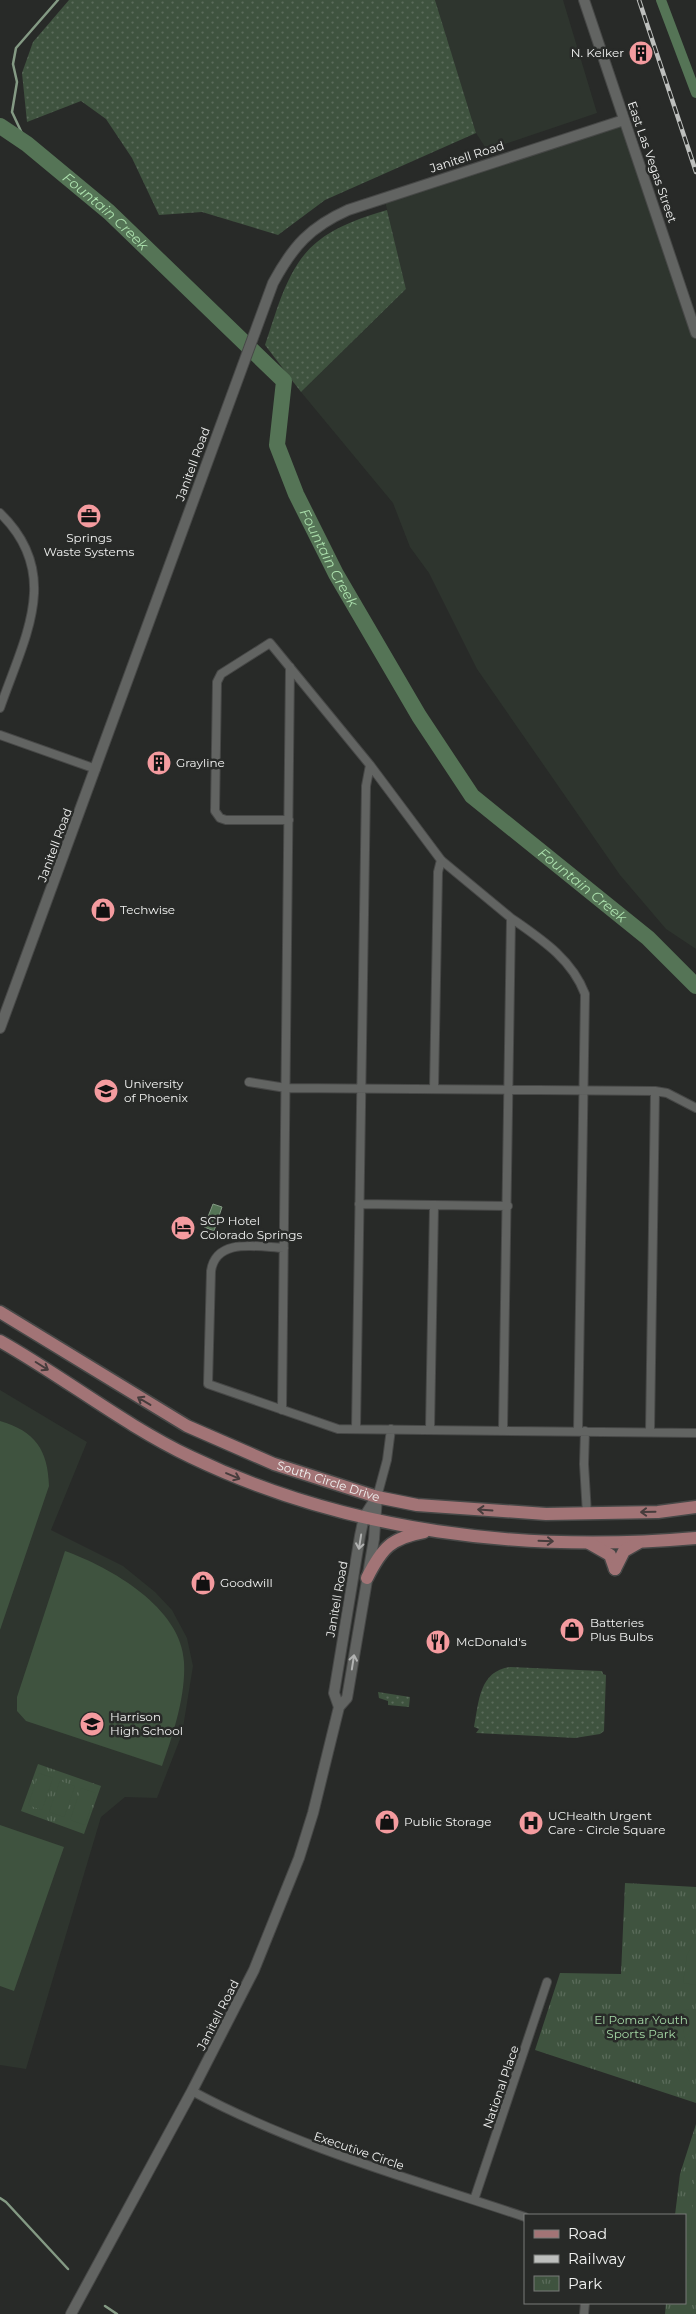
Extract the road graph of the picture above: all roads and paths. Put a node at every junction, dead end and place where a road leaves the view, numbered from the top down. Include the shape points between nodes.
1 (584, 0) edge
2 (624, 120) junction
3 (696, 333) edge
4 (0, 512) edge
5 (290, 667) junction
6 (0, 708) edge
7 (0, 735) edge
8 (370, 765) junction
9 (96, 770) junction
10 (289, 820) junction
11 (441, 860) junction
12 (511, 918) junction
13 (0, 1028) edge
14 (249, 1082) dead end
15 (286, 1088) junction
16 (360, 1089) junction
17 (434, 1089) junction
18 (508, 1090) junction
19 (584, 1090) junction
20 (655, 1091) junction
21 (696, 1108) edge
22 (358, 1204) junction
23 (434, 1206) junction
24 (508, 1206) junction
25 (284, 1248) junction
26 (0, 1312) edge
27 (0, 1341) edge
28 (282, 1410) junction
29 (356, 1429) junction
30 (391, 1429) junction
31 (430, 1429) junction
32 (503, 1430) junction
33 (582, 1431) junction
34 (650, 1432) junction
35 (696, 1433) edge
36 (377, 1497) junction
37 (696, 1507) edge
38 (588, 1514) junction
39 (370, 1519) junction
40 (431, 1531) junction
41 (696, 1538) edge
42 (585, 1541) junction
43 (649, 1541) junction
44 (367, 1578) junction
45 (339, 1707) junction
46 (547, 1982) dead end
47 (192, 2091) junction
48 (474, 2200) junction
49 (524, 2218) edge
50 (71, 2314) edge

1 - 2 street, East Las Vegas Street
2 - 3 street, East Las Vegas Street
2 - 9 street, Janitell Road via 376,200 318,225 297,245 274,283
4 - 6 street via 25,544 35,588 32,613
5 - 8 street
5 - 10 street
5 - 10 street via 270,643 218,678 214,811 226,820
7 - 9 street
8 - 11 street
8 - 16 street via 366,786
9 - 13 street, Janitell Road
10 - 15 street
11 - 12 street
11 - 17 street via 438,872
12 - 18 street
12 - 19 street via 557,952 585,994
14 - 15 street
15 - 16 street
15 - 25 street
16 - 17 street
16 - 22 street
17 - 18 street
18 - 19 street
18 - 24 street
19 - 20 street
19 - 33 street
20 - 21 street via 668,1093
20 - 34 street
22 - 23 street
22 - 29 street
23 - 24 street
23 - 31 street
24 - 32 street
25 - 28 street
25 - 28 street via 236,1246 215,1257 211,1271 208,1384
36 -> 26 main road, South Circle Drive via 274,1464 187,1426
27 -> 39 main road, South Circle Drive via 189,1456 279,1493
28 - 29 street via 330,1428
29 - 30 street
30 - 31 street
30 - 36 street, Janitell Road
31 - 32 street
32 - 33 street
33 - 34 street
33 - 38 street
34 - 35 street
38 -> 36 main road, South Circle Drive via 438,1507
36 - 39 street, Janitell Road
37 -> 38 main road, South Circle Drive via 658,1512
39 - 40 main road, South Circle Drive
39 - 44 street, Janitell Road
39 -> 45 street, Janitell Road via 334,1693
40 -> 42 main road, South Circle Drive via 476,1537
40 - 44 main road via 392,1542 381,1553
41 - 43 main road, South Circle Drive
42 - 43 main road, South Circle Drive
42 - 43 main road via 610,1555 615,1569 624,1551
45 -> 44 street, Janitell Road via 347,1698
45 - 47 street, Janitell Road via 313,1813 286,1894 254,1970
46 - 48 street, National Place
47 - 48 street, Executive Circle via 236,2115 349,2161
47 - 50 street, Janitell Road
48 - 49 street, Executive Circle

